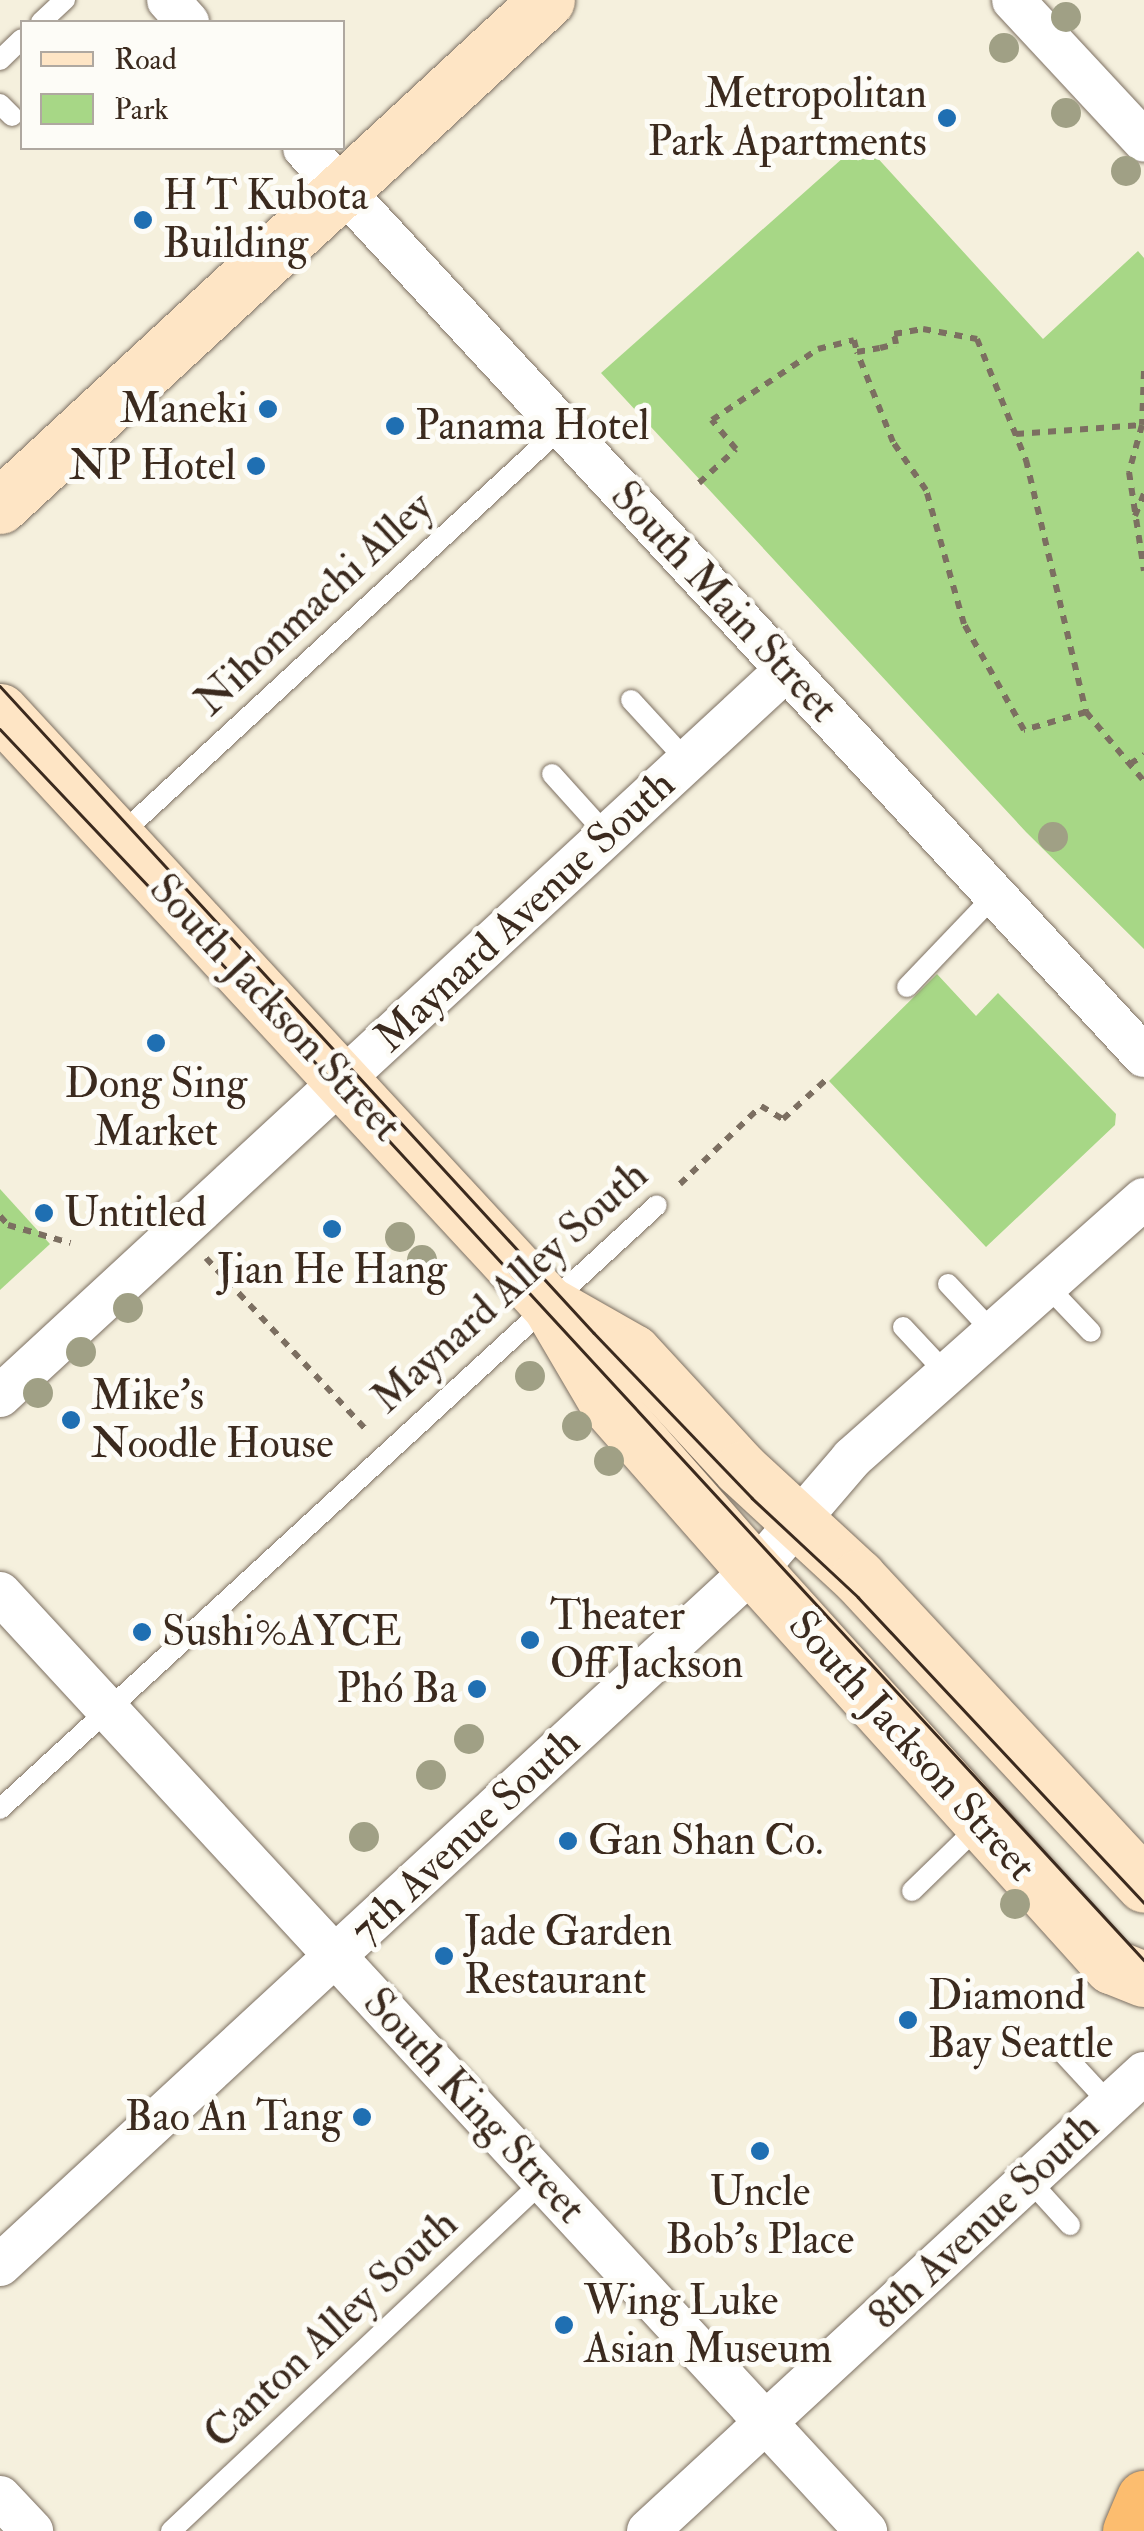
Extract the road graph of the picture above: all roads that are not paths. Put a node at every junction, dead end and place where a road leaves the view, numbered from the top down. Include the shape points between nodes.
1 (65, 0) edge
2 (168, 0) edge
3 (547, 0) edge
4 (1014, 0) edge
5 (42, 20) edge
6 (186, 20) edge
7 (20, 41) edge
8 (0, 60) edge
9 (1144, 141) edge
10 (306, 150) edge
11 (342, 189) junction
12 (562, 426) junction
13 (0, 506) edge
14 (786, 670) junction
15 (631, 700) dead end
16 (0, 711) edge
17 (687, 761) junction
18 (552, 774) dead end
19 (607, 835) junction
20 (118, 837) junction
21 (996, 895) junction
22 (907, 987) dead end
23 (1144, 1056) edge
24 (342, 1080) junction
25 (657, 1206) road end
26 (1142, 1206) edge
27 (948, 1284) dead end
28 (1048, 1287) junction
29 (550, 1306) junction
30 (903, 1327) dead end
31 (1091, 1332) dead end
32 (994, 1333) junction
33 (946, 1372) junction
34 (0, 1396) edge
35 (798, 1521) junction
36 (752, 1569) junction
37 (0, 1593) edge
38 (108, 1709) junction
39 (0, 1809) edge
40 (982, 1823) junction
41 (1144, 1885) edge
42 (912, 1891) dead end
43 (335, 1955) junction
44 (1144, 1979) edge
45 (1058, 2050) dead end
46 (1144, 2073) edge
47 (1110, 2104) junction
48 (543, 2180) junction
49 (1029, 2180) junction
50 (1070, 2225) dead end
51 (0, 2265) edge
52 (766, 2422) junction
53 (0, 2497) edge
54 (1144, 2498) edge
55 (32, 2531) edge
56 (171, 2531) edge
57 (648, 2531) edge
58 (866, 2531) edge
59 (1130, 2531) edge

1 - 5 lane
2 - 6 street
3 - 11 main road
4 - 9 street
7 - 8 lane
10 - 11 street, South Main Street
11 - 12 street, South Main Street
11 - 13 main road
12 - 14 street, South Main Street
12 - 20 lane, Nihonmachi Alley
14 - 17 street, Maynard Avenue South
14 - 21 street, South Main Street
15 - 17 lane
16 - 20 main road, South Jackson Street
17 - 19 street, Maynard Avenue South
18 - 19 lane
19 - 24 street, Maynard Avenue South
20 - 24 main road, South Jackson Street
21 - 22 lane
21 - 23 street, South Main Street
24 - 29 main road, South Jackson Street
24 - 34 street, Maynard Avenue South
25 - 29 lane, Maynard Alley South
26 - 28 street, 7th Avenue South
27 - 32 lane
28 - 31 lane
28 - 32 street, 7th Avenue South
29 - 35 main road, South Jackson Street via 633,1352
29 - 36 main road, South Jackson Street via 607,1403
29 - 38 lane, Maynard Alley South
30 - 33 lane
32 - 33 street, 7th Avenue South
33 - 35 street, 7th Avenue South via 837,1472
35 - 36 street, 7th Avenue South
35 - 41 main road, South Jackson Street
36 - 40 main road, South Jackson Street
36 - 43 street, 7th Avenue South
37 - 38 street, South King Street
38 - 39 lane, Maynard Alley South
38 - 43 street, South King Street
40 - 42 lane
40 - 44 main road, South Jackson Street via 1111,1966
43 - 48 street, South King Street
43 - 51 street, 7th Avenue South
45 - 47 lane
46 - 47 street, 8th Avenue South
47 - 49 street, 8th Avenue South
48 - 52 street, South King Street
48 - 56 lane, Canton Alley South
49 - 50 lane
49 - 52 street, 8th Avenue South
52 - 57 street, 8th Avenue South
52 - 58 street, South King Street
53 - 55 street
54 - 59 highway

